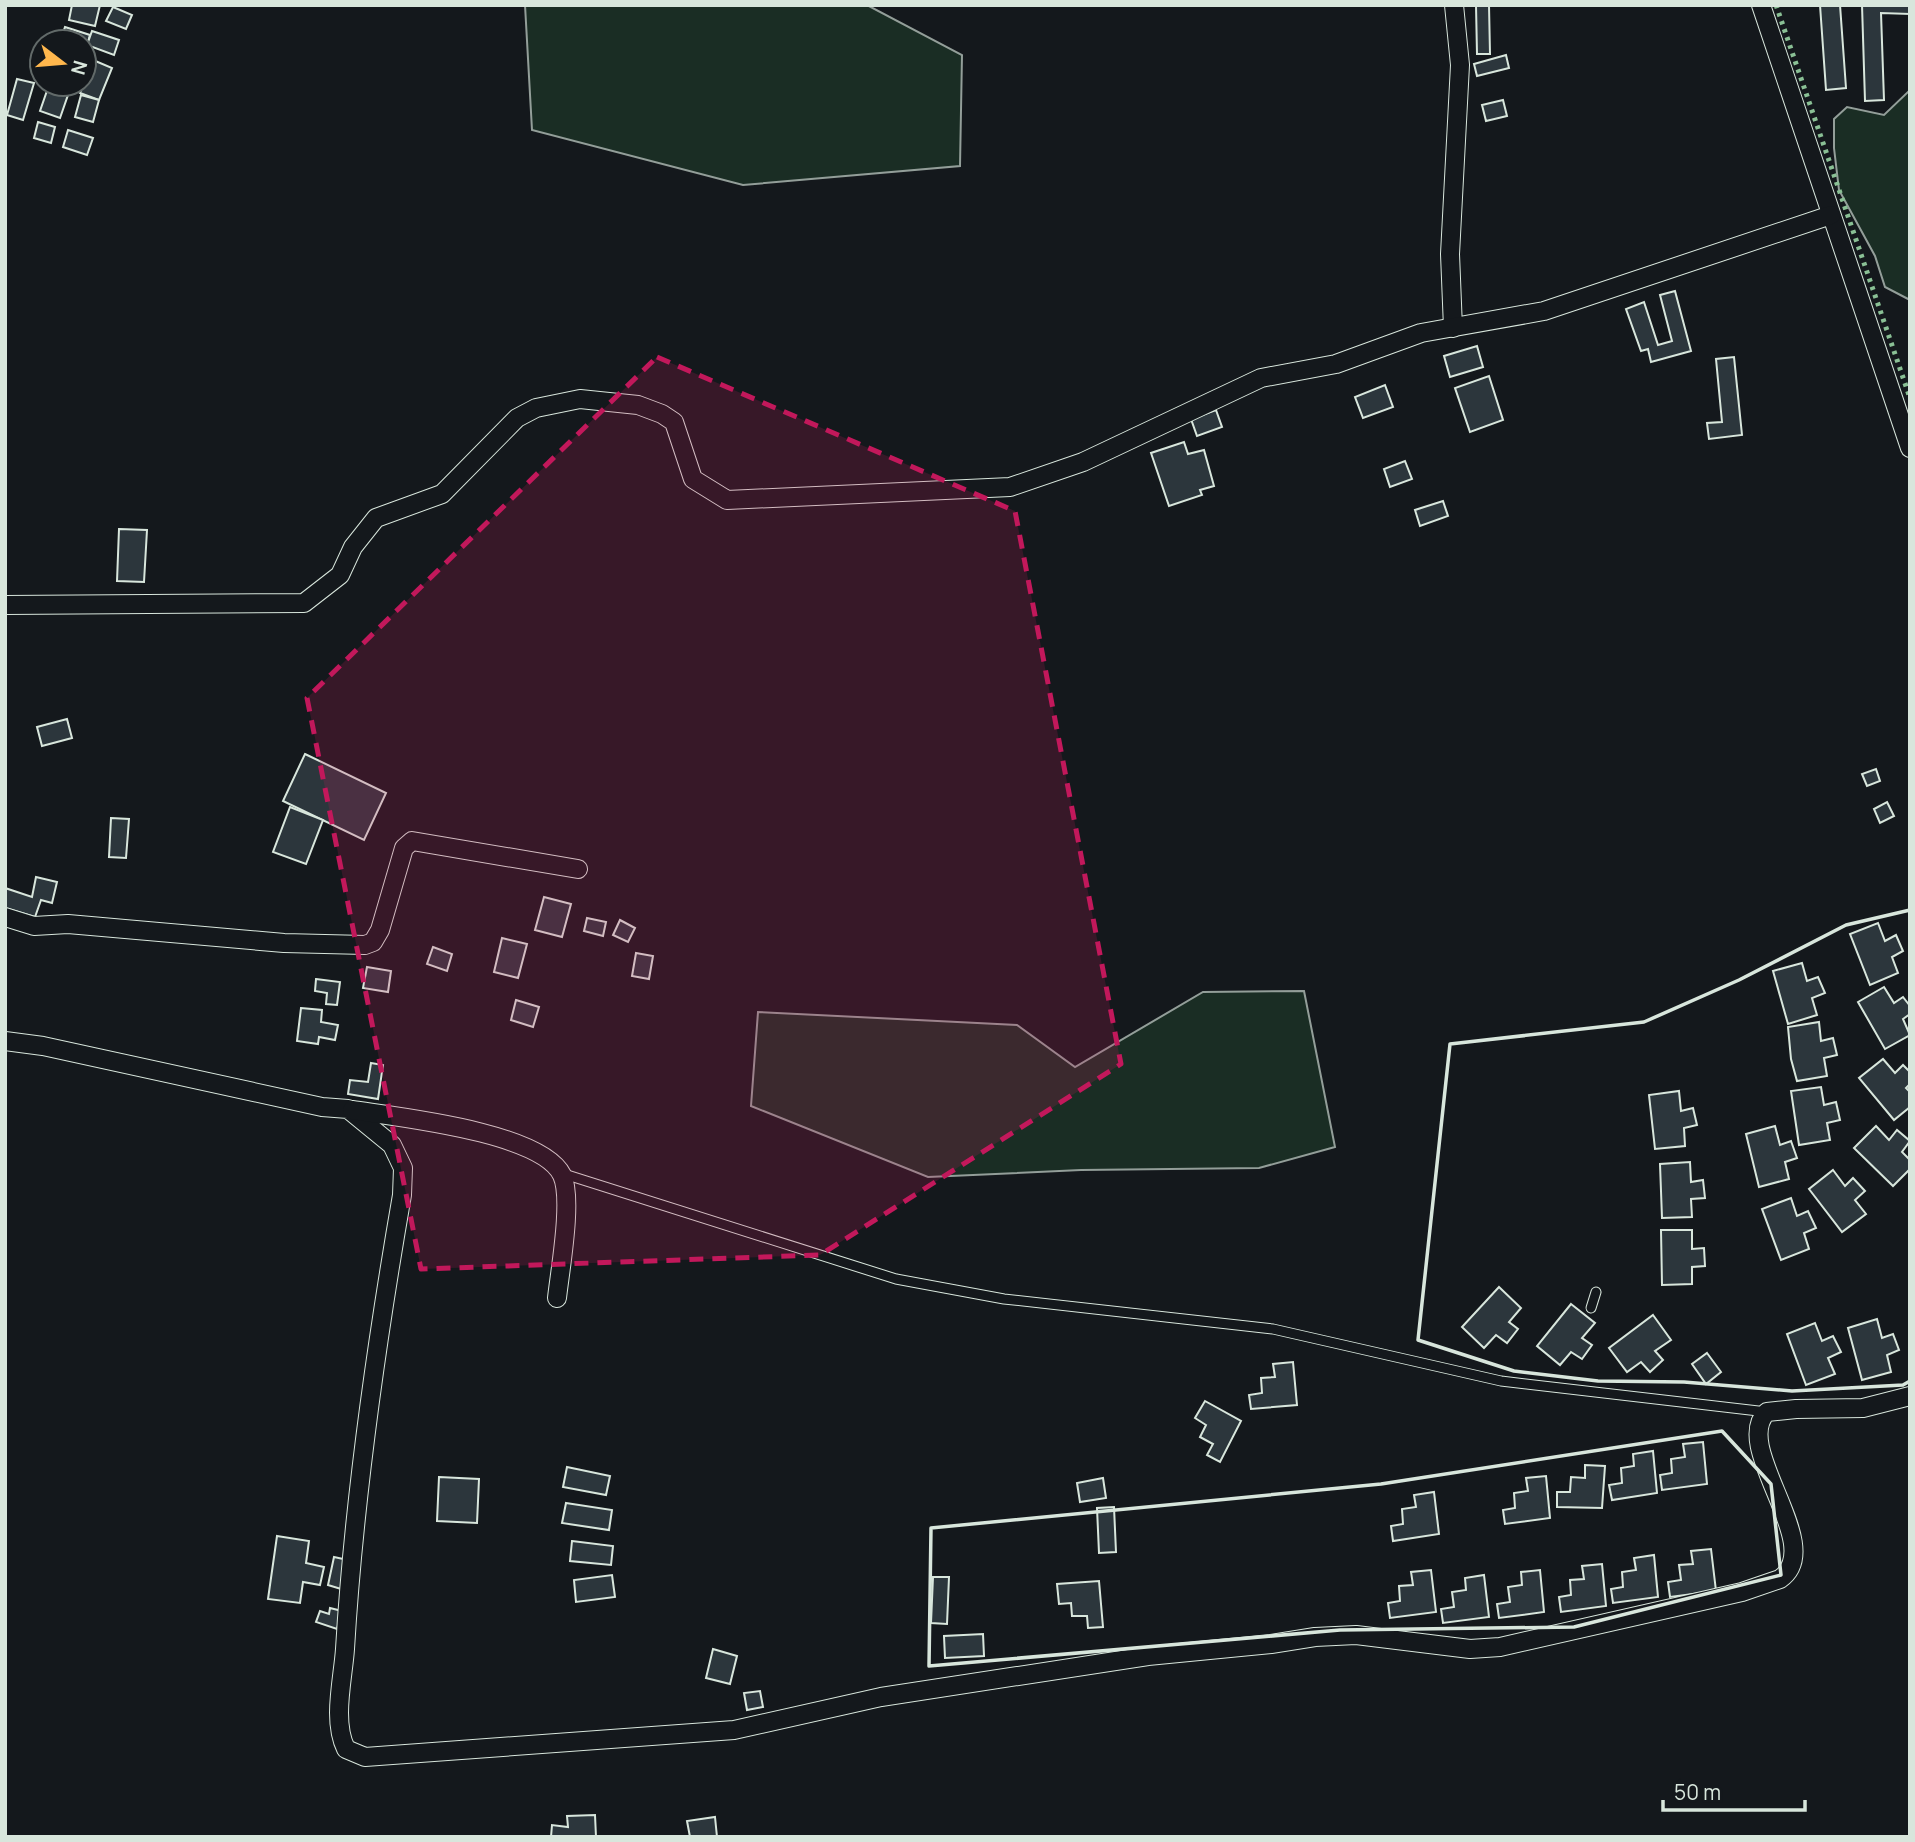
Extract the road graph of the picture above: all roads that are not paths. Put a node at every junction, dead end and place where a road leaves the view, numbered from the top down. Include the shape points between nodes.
1 (1454, 5) edge
2 (1761, 5) edge
3 (1831, 215) junction
4 (1453, 328) junction
5 (1910, 448) edge
6 (5, 605) edge
7 (578, 869) dead end
8 (5, 917) edge
9 (5, 1041) edge
10 (348, 1109) junction
11 (561, 1173) junction
12 (1596, 1292) dead end
13 (557, 1298) dead end
14 (1591, 1308) dead end
15 (1910, 1396) edge
16 (1767, 1412) junction

1 - 4 street via 1460,65 1450,254
2 - 3 street
3 - 4 street via 1544,311
3 - 5 street
4 - 6 street via 1421,334 1336,364 1261,378 1083,462 1010,487 727,500 693,479 674,422 638,405 580,399 536,408 517,418 442,494 376,518 353,547 340,575 304,603
7 - 8 street via 412,841 404,848 380,930 373,942 365,945 284,943 89,925 34,926
9 - 10 street
10 - 11 street via 497,1135 521,1145
10 - 16 street via 392,1145 403,1168 365,1436 342,1685 342,1740 346,1749 365,1757 734,1730 881,1697 1147,1656 1315,1637 1356,1635 1470,1649 1500,1647 1729,1595 1780,1579 1793,1562 1784,1516 1758,1443 1759,1424
11 - 13 street via 565,1217
11 - 16 lane via 896,1279 1004,1299 1273,1329 1501,1381
12 - 14 lane
15 - 16 street via 1863,1408

